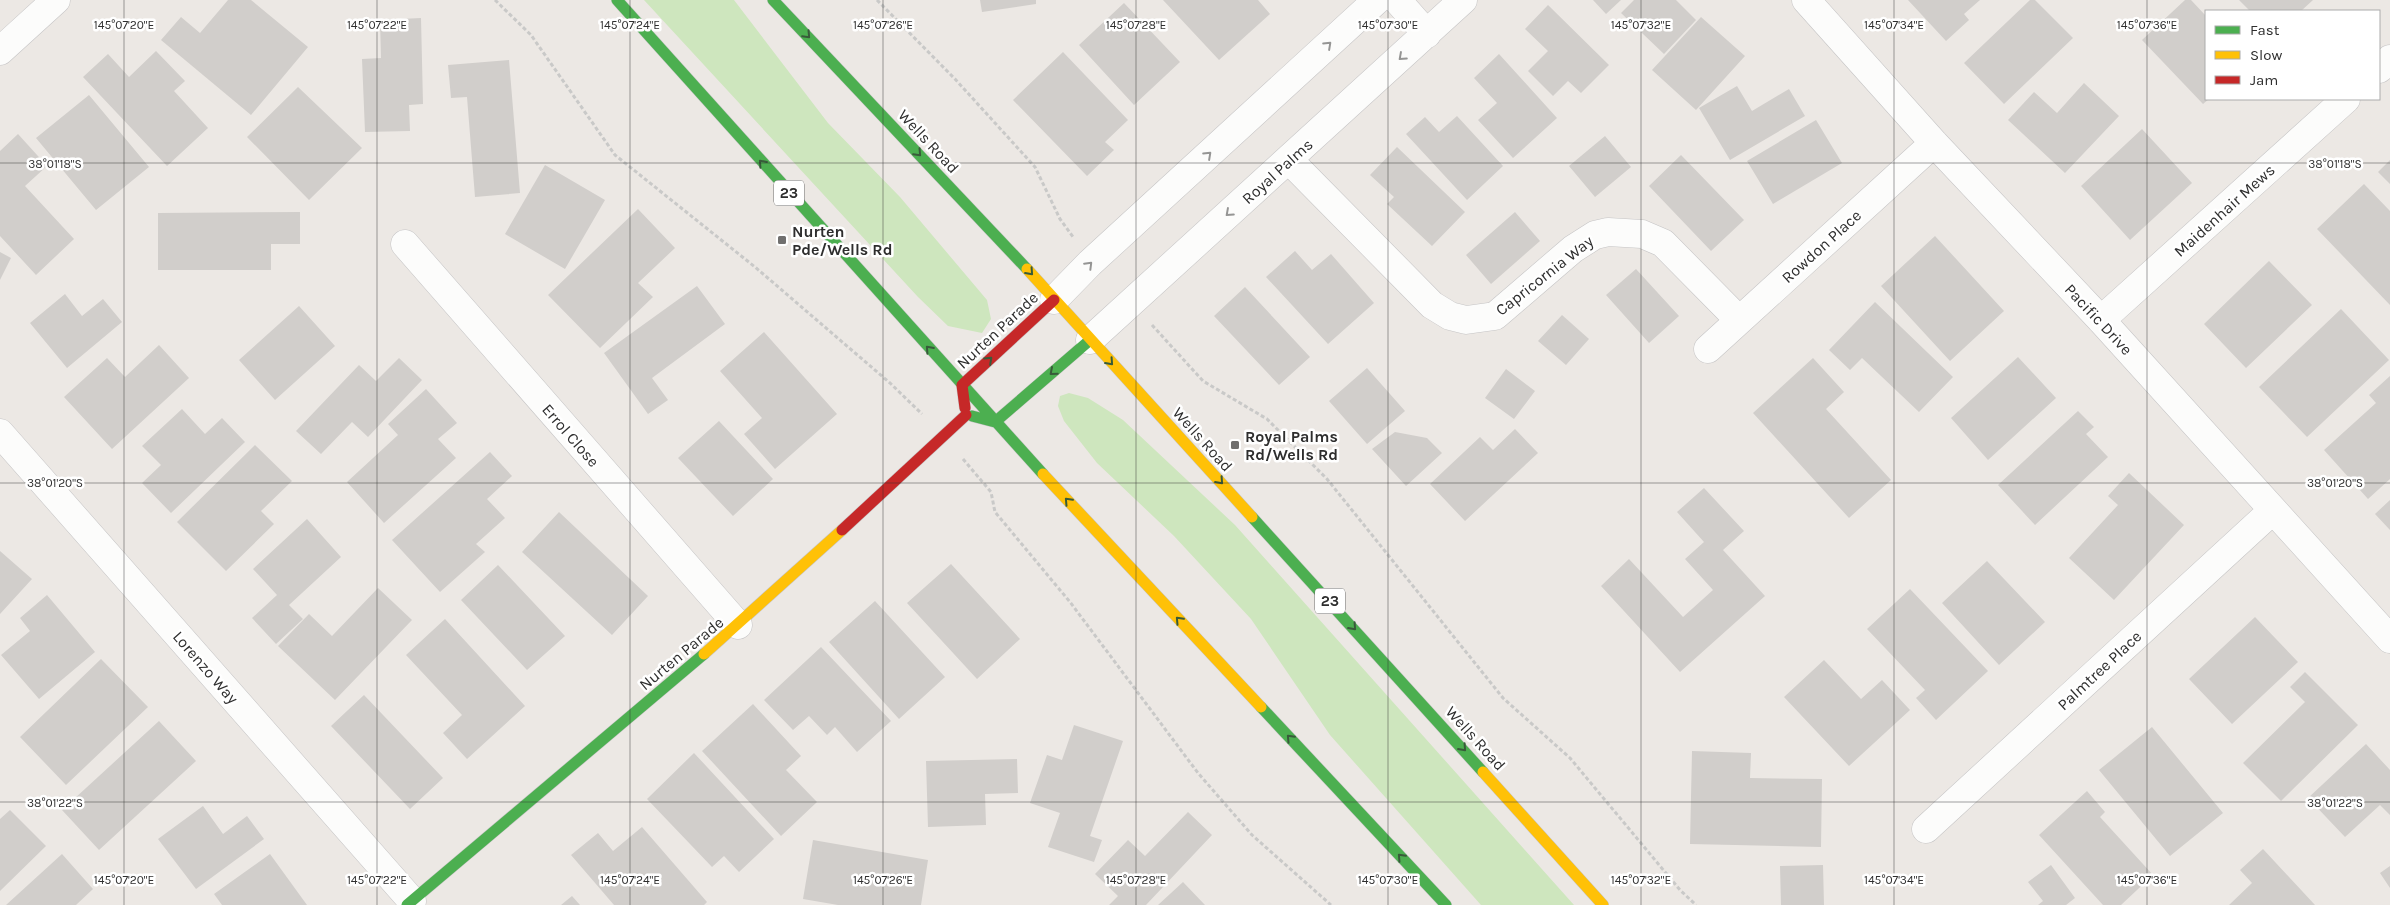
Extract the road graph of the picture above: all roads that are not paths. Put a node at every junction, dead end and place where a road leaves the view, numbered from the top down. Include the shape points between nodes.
1 (56, 0) edge
2 (616, 0) edge
3 (773, 0) edge
4 (1377, 0) edge
5 (1397, 0) edge
6 (1463, 0) edge
7 (1806, 0) edge
8 (1427, 34) junction
9 (0, 50) edge
10 (2390, 59) edge
11 (2380, 68) edge
12 (2345, 100) edge
13 (1934, 143) junction
14 (1289, 160) junction
15 (405, 244) dead end
16 (1054, 300) junction
17 (1739, 320) junction
18 (2101, 320) junction
19 (1090, 340) junction
20 (1708, 349) dead end
21 (962, 385) junction
22 (966, 415) junction
23 (995, 422) junction
24 (0, 433) edge
25 (2272, 511) junction
26 (738, 625) junction
27 (2390, 639) edge
28 (1926, 829) dead end
29 (410, 903) edge
30 (1446, 905) edge
31 (1603, 905) edge

1 - 9 street
21 -> 2 main road, 23
3 -> 16 main road, Wells Road / 23
16 -> 4 street via 1090,263
5 - 8 street
6 - 8 street, Royal Palms
7 - 13 street, Pacific Drive
8 -> 14 street, Royal Palms
10 - 11 street
12 - 18 street, Maidenhair Mews
13 - 17 street, Rowdon Place
13 - 18 street, Pacific Drive
14 - 17 street, Capricornia Way via 1432,305 1450,316 1466,320 1495,316 1573,249 1595,235 1608,232 1642,234 1663,243
14 -> 19 street, Royal Palms
15 - 26 street, Errol Close
16 - 19 main road, Wells Road / 23
21 -> 16 main road, Nurten Parade
17 - 20 street, Rowdon Place
18 - 25 street, Pacific Drive
19 -> 23 main road
19 -> 31 main road, Wells Road / 23
21 - 22 main road, Nurten Parade
21 - 23 main road, 23
22 - 23 main road
22 - 26 main road, Nurten Parade
30 -> 23 main road, 23
24 - 29 street, Lorenzo Way
25 - 27 street, Pacific Drive
25 - 28 street, Palmtree Place
26 - 29 main road, Nurten Parade

